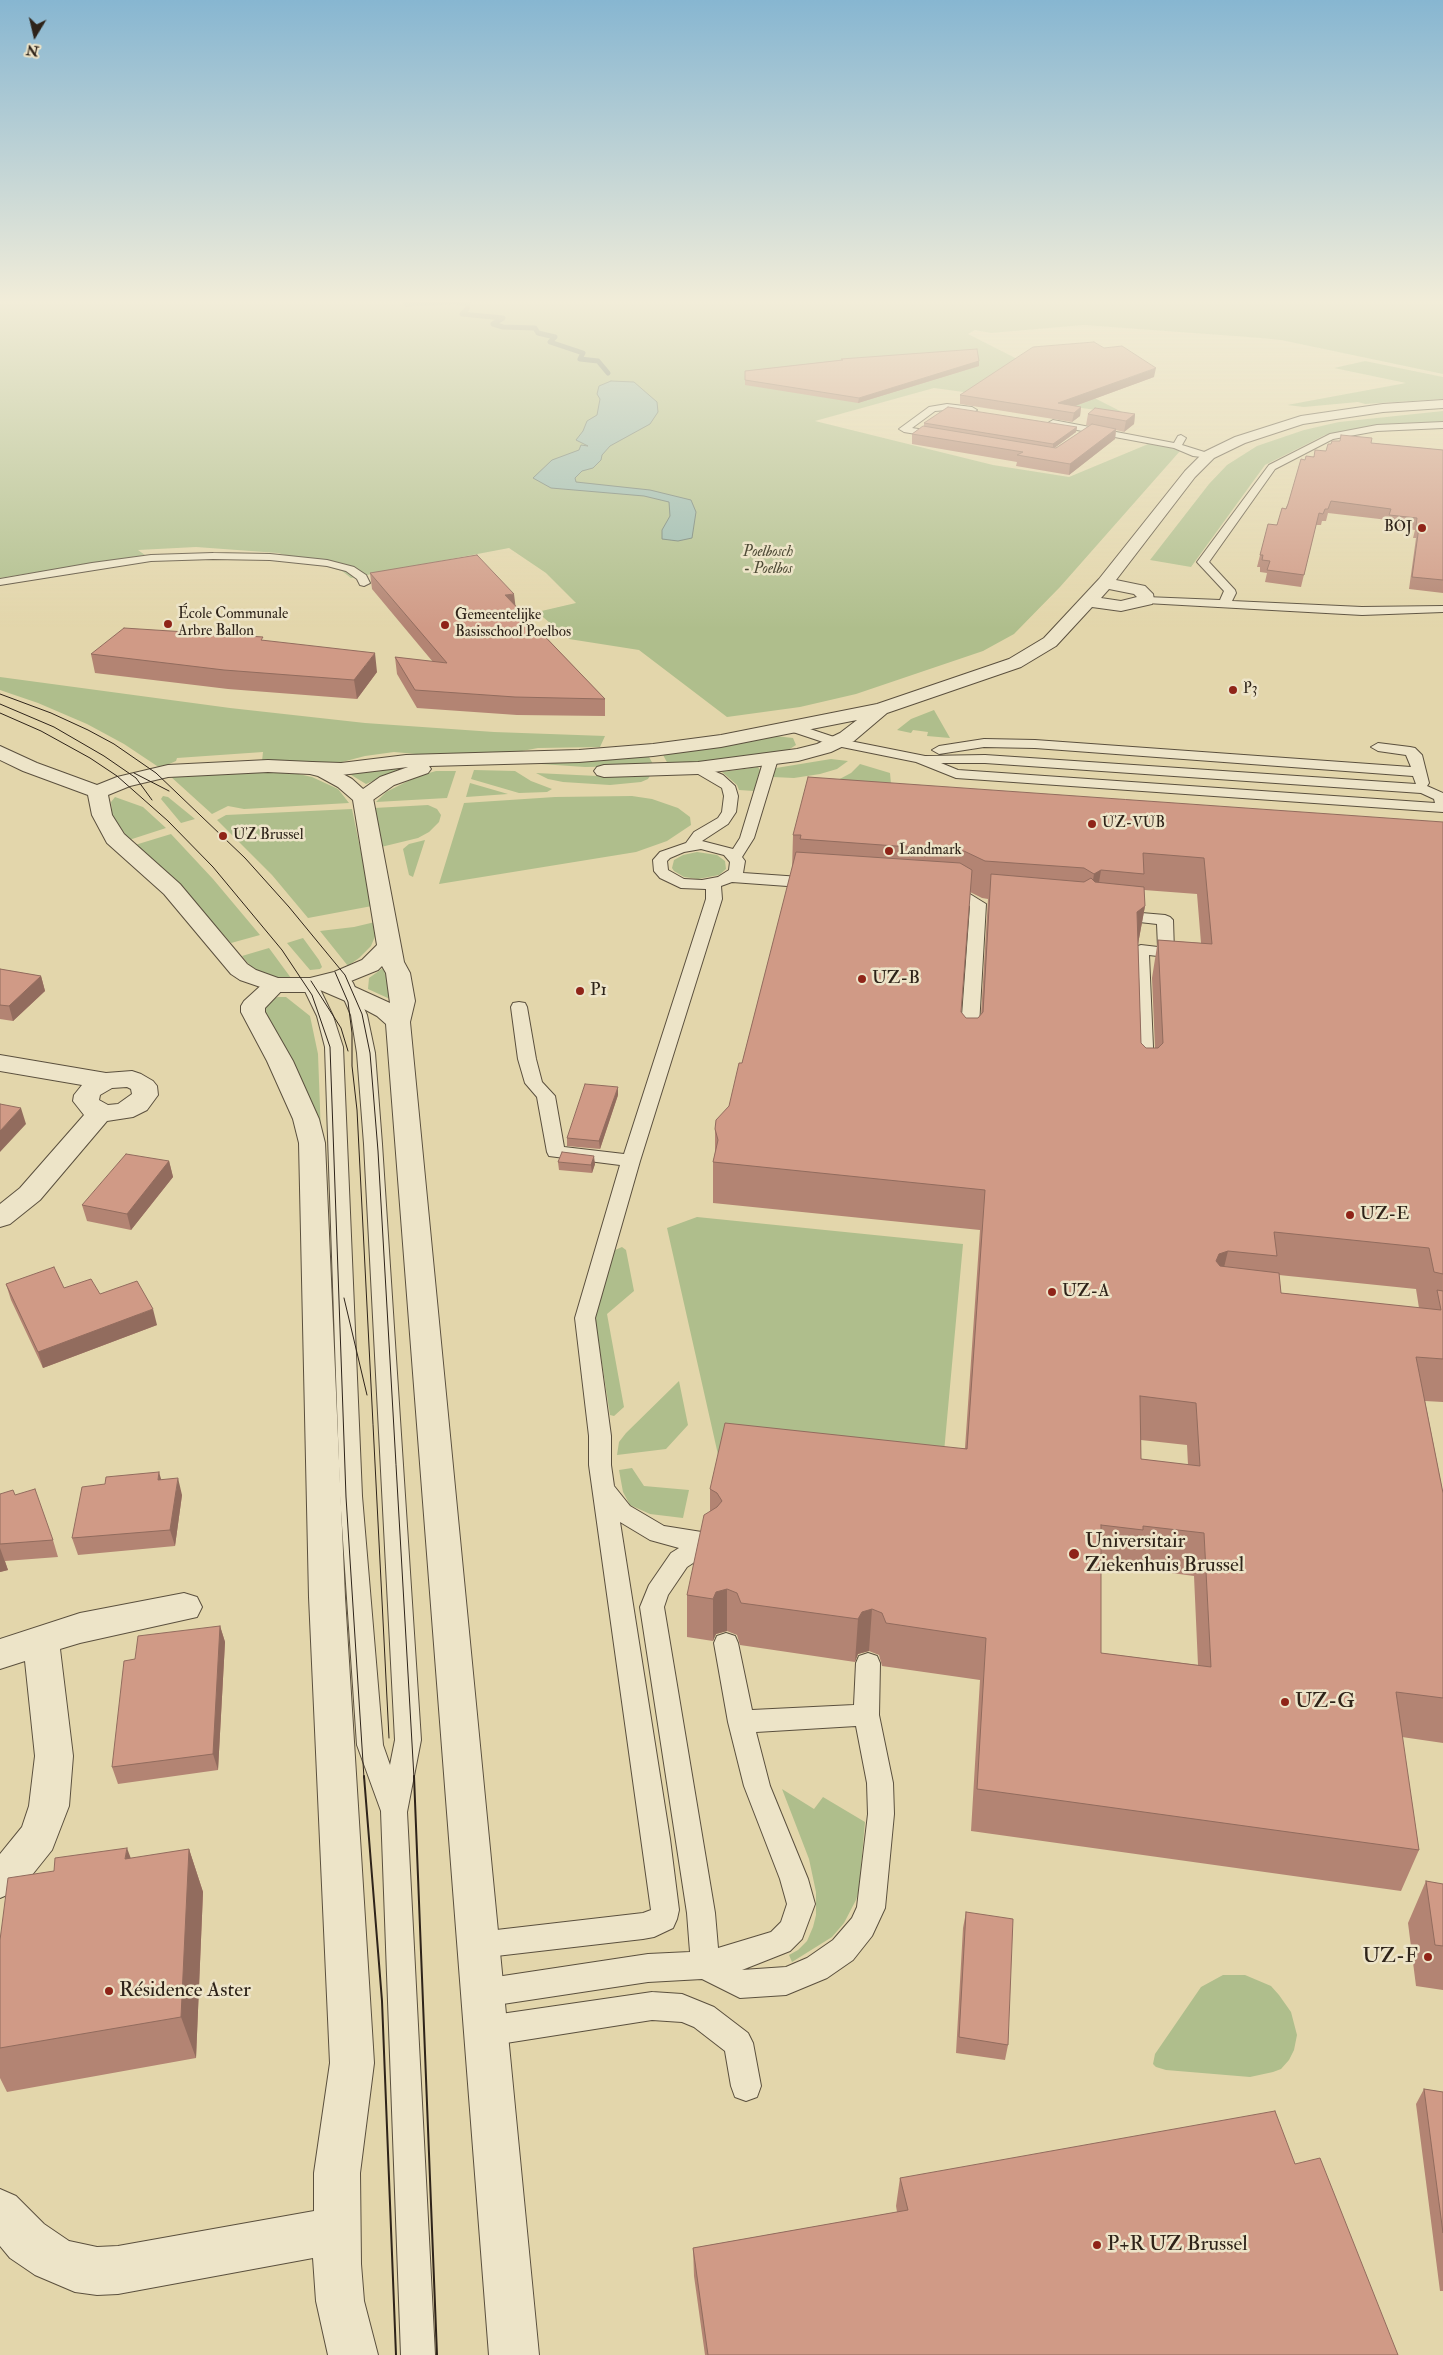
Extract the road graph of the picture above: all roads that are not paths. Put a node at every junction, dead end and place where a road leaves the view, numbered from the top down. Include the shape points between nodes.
1 (933, 409) edge
2 (959, 409) edge
3 (1347, 409) edge
4 (1376, 409) edge
5 (979, 412) edge
6 (1338, 414) junction
7 (1086, 418) dead end
8 (1046, 422) edge
9 (1442, 426) edge
10 (1075, 427) junction
11 (1088, 430) junction
12 (952, 437) edge
13 (1075, 440) edge
14 (1209, 455) junction
15 (0, 582) edge
16 (1105, 582) junction
17 (364, 584) dead end
18 (1146, 600) junction
19 (1089, 601) junction
20 (1227, 605) junction
21 (1443, 609) edge
22 (881, 709) junction
23 (795, 728) junction
24 (838, 742) junction
25 (1378, 747) dead end
26 (0, 752) edge
27 (920, 759) junction
28 (772, 760) junction
29 (312, 768) junction
30 (698, 768) junction
31 (1419, 772) junction
32 (956, 774) junction
33 (984, 776) joint
34 (1424, 789) junction
35 (954, 791) edge
36 (97, 792) junction
37 (363, 798) junction
38 (1442, 804) edge
39 (690, 846) junction
40 (735, 856) junction
41 (722, 880) junction
42 (826, 884) edge
43 (931, 892) edge
44 (978, 904) junction
45 (996, 906) edge
46 (1104, 914) edge
47 (389, 946) junction
48 (331, 984) junction
49 (275, 985) junction
50 (519, 1007) dead end
51 (398, 1022) junction
52 (968, 1051) edge
53 (0, 1063) edge
54 (106, 1081) junction
55 (1145, 1082) edge
56 (100, 1112) junction
57 (631, 1161) junction
58 (0, 1218) edge
59 (605, 1490) junction
60 (184, 1607) dead end
61 (41, 1639) junction
62 (726, 1643) dead end
63 (0, 1654) edge
64 (868, 1664) dead end
65 (866, 1715) junction
66 (741, 1722) junction
67 (394, 1812) junction
68 (0, 1879) edge
69 (479, 1945) junction
70 (705, 1965) junction
71 (485, 2012) junction
72 (746, 2086) dead end
73 (0, 2212) edge
74 (336, 2230) junction
75 (353, 2355) edge
76 (418, 2355) edge
77 (514, 2355) edge

1 - 12 lane via 904,429
2 - 5 lane
3 - 6 street
4 - 6 street
6 - 14 street via 1283,425
7 - 10 lane
8 - 10 lane
9 - 20 lane via 1377,428 1330,437 1272,467 1202,562 1229,590
10 - 11 lane
11 - 13 lane
11 - 14 lane via 1179,442 1193,453
14 - 16 street
15 - 17 lane via 143,559 213,556 327,563 350,569 362,577
16 - 18 street via 1139,590 1145,594
16 - 19 street
18 - 19 street via 1121,606
18 - 20 lane
19 - 22 street via 1050,642 1014,663
20 - 21 lane via 1362,611
22 - 23 street
22 - 24 street via 856,732
23 - 24 lane
23 - 29 street via 628,752 406,760 341,769
24 - 27 lane
24 - 28 street via 808,753
25 - 31 lane via 1410,751 1415,755
26 - 36 street
27 - 31 lane via 936,751 1004,742
27 - 32 lane
27 - 34 lane via 985,758
28 - 30 street
28 - 40 lane via 747,838
29 - 36 street via 250,766 168,771 124,781
29 - 37 street via 345,783
30 - 37 street via 613,772 509,766 443,767 398,776 377,786
30 - 39 lane via 728,786 731,796 729,812 723,821 699,835
31 - 34 lane
32 - 33 lane
32 - 35 lane
33 - 38 lane
34 - 38 lane
36 - 49 street via 107,826 122,846 172,889 239,968 248,976
37 - 47 street
39 - 40 lane via 721,848
39 - 41 lane via 660,860 660,870 665,876 681,883 702,885
40 - 41 lane via 739,867
41 - 42 lane
41 - 57 lane
43 - 44 lane via 960,894
44 - 45 lane
44 - 52 lane
46 - 55 lane via 1165,920 1166,952 1141,950
47 - 48 street via 370,965
47 - 51 street via 403,1001
48 - 49 street
48 - 51 street via 386,1011
48 - 67 lane via 324,1016 334,1047 351,1496 370,1745
48 - 67 lane via 359,1015 366,1053 373,1144 408,1740
49 - 74 street via 253,1006 253,1012 306,1118 312,1143 328,1620 352,2063 337,2173
50 - 57 lane via 527,1059 534,1083 546,1096 556,1152
51 - 69 street
53 - 54 street
54 - 56 street via 91,1090 86,1101 93,1110
54 - 56 street via 124,1078 139,1082 144,1086 145,1095 138,1104 124,1111
56 - 58 street via 30,1194
57 - 59 lane via 585,1318
59 - 69 lane via 656,1839 665,1910 663,1919 643,1926
59 - 70 lane via 622,1512 642,1526 658,1534 696,1541 657,1592 652,1607 701,1913
60 - 61 street
61 - 63 street
61 - 68 street via 54,1756 49,1806 38,1837
62 - 66 lane
64 - 65 lane
65 - 66 lane
65 - 70 lane via 880,1783 881,1814 870,1908 862,1927 843,1950 817,1968 786,1981 740,1984
66 - 70 lane via 757,1786 801,1904 792,1930 780,1942
67 - 76 lane
69 - 71 street
70 - 71 lane via 648,1968
71 - 72 lane via 652,2006 682,2008 704,2017 738,2043
71 - 77 street
73 - 74 street via 27,2240 52,2258 75,2268 97,2272
74 - 75 street via 340,2301

